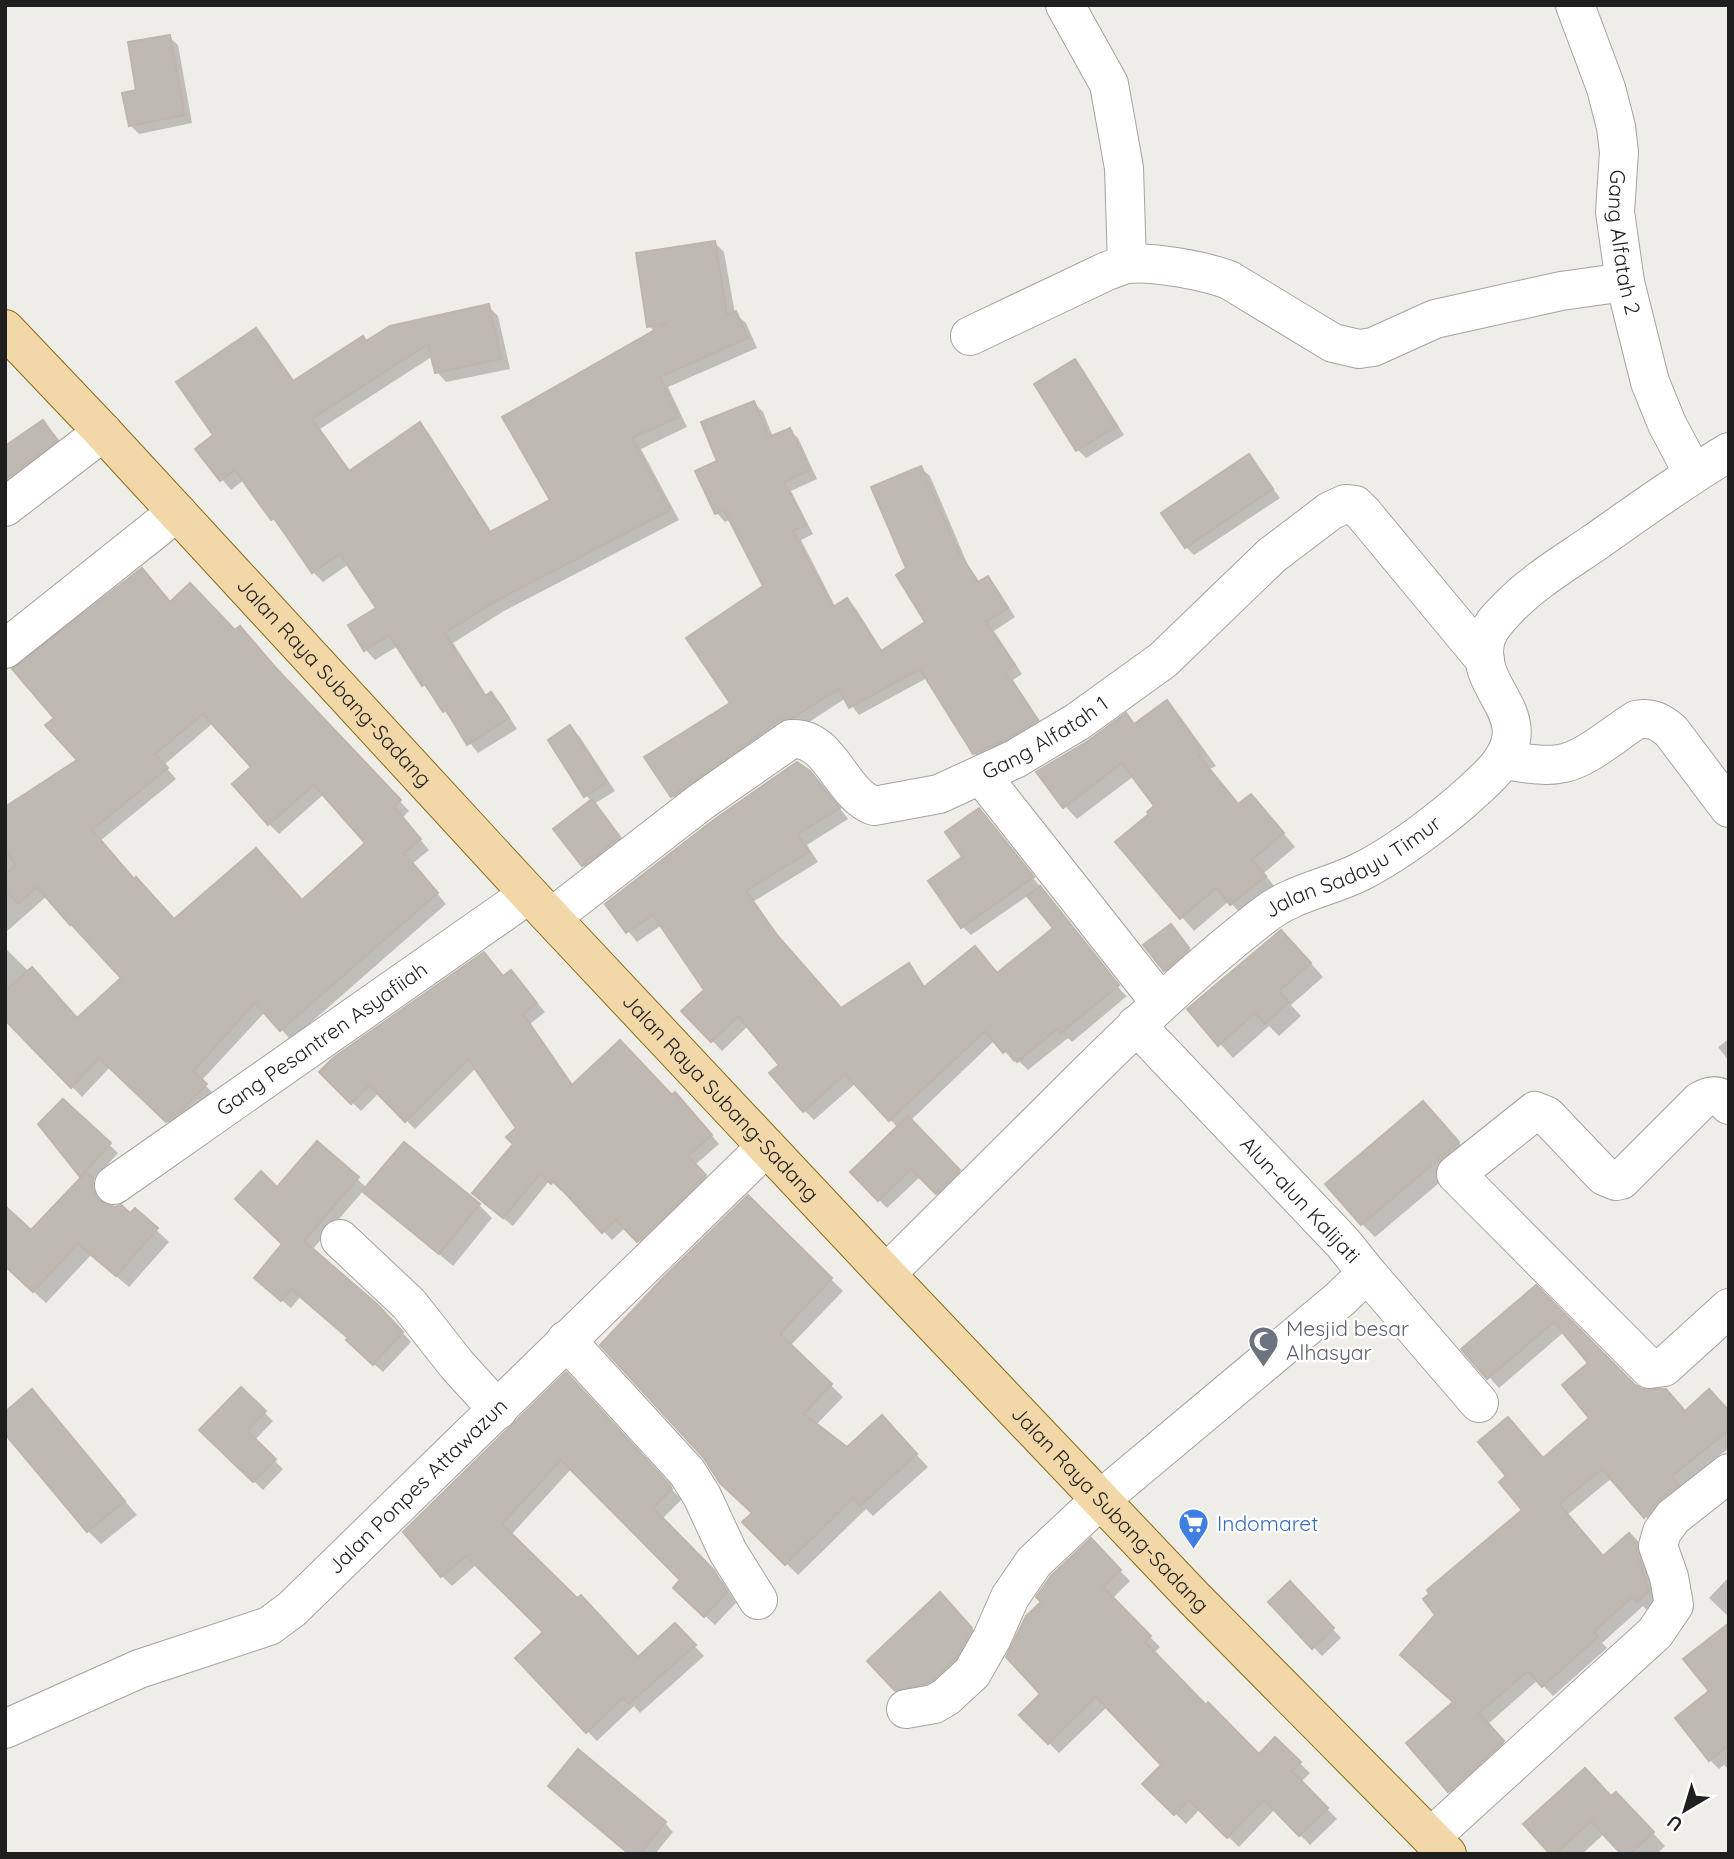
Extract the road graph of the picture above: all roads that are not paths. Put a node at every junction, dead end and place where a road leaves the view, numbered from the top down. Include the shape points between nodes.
1 (1065, 5) edge
2 (1575, 5) edge
3 (1127, 264) junction
4 (1625, 282) junction
5 (5, 329) edge
6 (970, 336) dead end
7 (103, 432) junction
8 (1729, 452) edge
9 (1693, 473) junction
10 (5, 507) edge
11 (177, 512) junction
12 (5, 649) edge
13 (1485, 660) junction
14 (1503, 760) junction
15 (981, 775) junction
16 (1729, 808) edge
17 (540, 905) junction
18 (1148, 1014) junction
19 (1729, 1105) edge
20 (766, 1147) junction
21 (114, 1185) dead end
22 (340, 1238) dead end
23 (1367, 1273) junction
24 (886, 1274) junction
25 (1729, 1308) edge
26 (566, 1340) junction
27 (1479, 1402) dead end
28 (498, 1410) junction
29 (1729, 1473) edge
30 (1101, 1499) junction
31 (758, 1600) dead end
32 (906, 1709) dead end
33 (5, 1728) edge
34 (1439, 1845) edge

1 - 3 street via 1109,84 1124,168
2 - 4 street, Gang Alfatah 2 via 1616,127 1615,212
3 - 4 street via 1229,279 1333,343 1359,349 1435,319
3 - 6 street
4 - 9 street, Gang Alfatah 2 via 1650,382
5 - 7 main road, Jalan Raya Subang-Sadang
7 - 10 street
7 - 11 main road, Jalan Raya Subang-Sadang
8 - 9 street
9 - 13 street via 1510,605 1492,625
11 - 12 street
11 - 17 main road, Jalan Raya Subang-Sadang
13 - 14 street, Jalan Sadayu Timur via 1513,734
13 - 15 street, Gang Alfatah 1 via 1363,513 1355,505 1345,504 1272,555 1163,660 1077,722
14 - 16 street via 1542,765 1576,760 1636,720 1647,718 1671,731
14 - 18 street, Jalan Sadayu Timur via 1431,825 1388,855 1359,873 1267,912
15 - 17 street, Gang Alfatah 1 via 939,794 874,806 856,793 820,750 800,739 791,740
15 - 18 street, Alun-alun Kalijati
17 - 20 main road, Jalan Raya Subang-Sadang
17 - 21 street, Gang Pesantren Asyafiiah
18 - 23 street, Alun-alun Kalijati
18 - 24 street, Jalan Sadayu Timur
19 - 25 street via 1714,1096 1700,1101 1621,1180 1604,1176 1540,1111 1531,1113 1456,1174 1650,1369 1664,1367
20 - 24 main road, Jalan Raya Subang-Sadang
20 - 26 street, Jalan Ponpes Attawazun
22 - 28 street via 409,1304
23 - 27 street
23 - 30 street, Alun-alun Kalijati
24 - 30 main road, Jalan Raya Subang-Sadang
26 - 28 street, Jalan Ponpes Attawazun
26 - 31 street via 687,1472
28 - 33 street, Jalan Ponpes Attawazun via 269,1626 139,1669
29 - 34 street via 1673,1517 1662,1532 1658,1546 1674,1605 1655,1633
30 - 32 street, Alun-alun Kalijati via 1034,1562 1010,1597 972,1673 934,1704
30 - 34 main road, Jalan Raya Subang-Sadang

